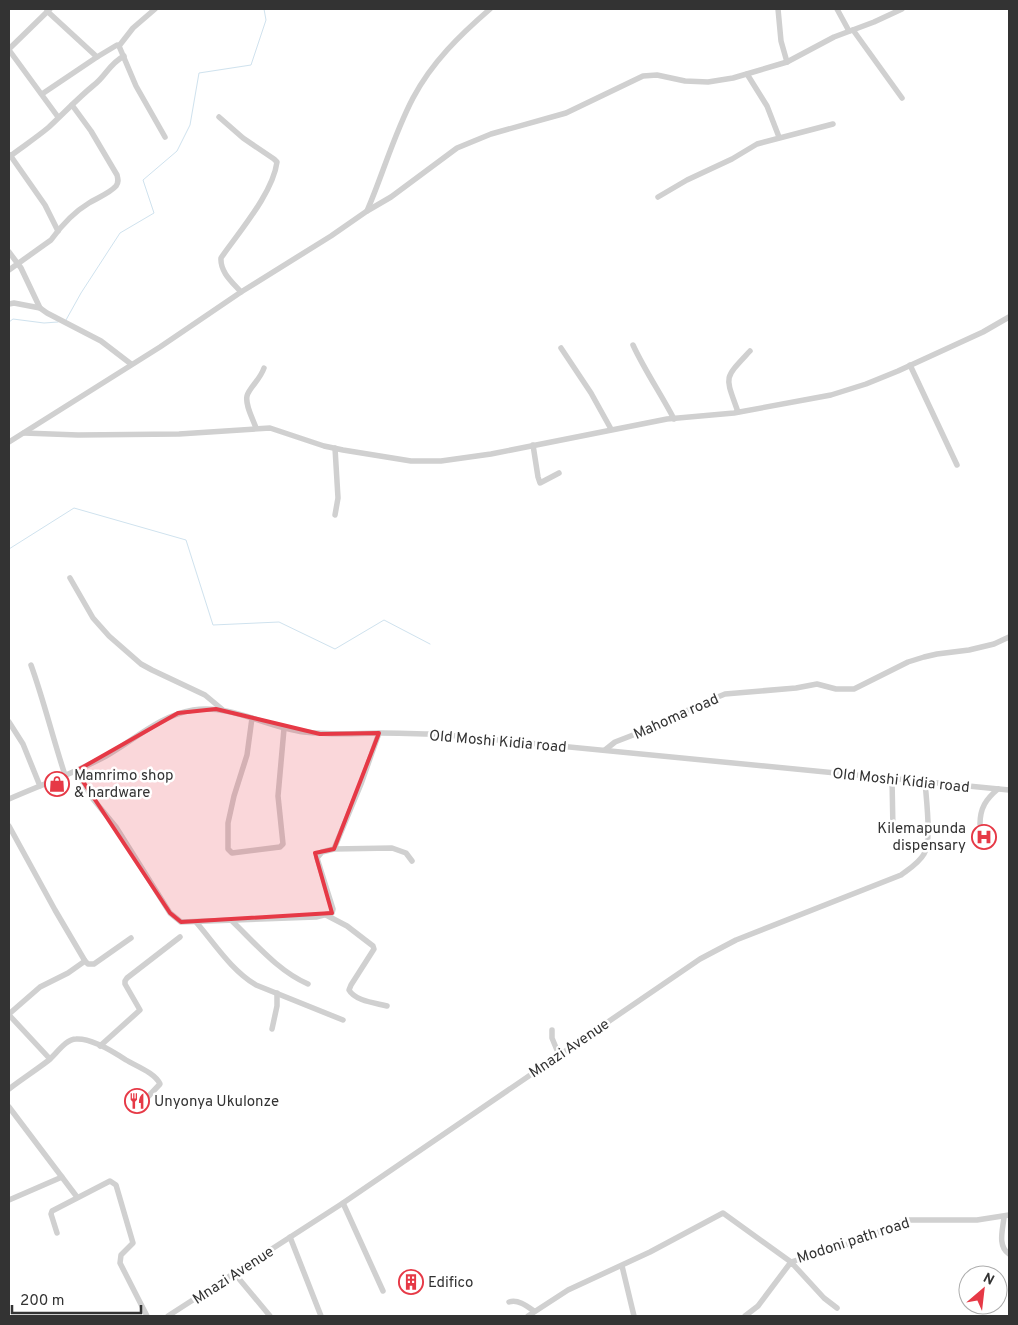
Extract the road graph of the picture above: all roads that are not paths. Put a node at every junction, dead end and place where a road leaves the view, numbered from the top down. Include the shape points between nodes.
1 (155, 9) edge
2 (490, 9) edge
3 (778, 9) edge
4 (837, 9) edge
5 (902, 9) edge
6 (49, 10) edge
7 (851, 30) junction
8 (119, 46) junction
9 (9, 50) edge
10 (124, 56) junction
11 (97, 57) junction
12 (787, 62) junction
13 (747, 74) junction
14 (42, 94) junction
15 (902, 98) dead end
16 (72, 104) junction
17 (58, 116) junction
18 (219, 117) dead end
19 (833, 124) dead end
20 (165, 137) dead end
21 (779, 137) junction
22 (10, 156) edge
23 (658, 197) dead end
24 (367, 211) junction
25 (58, 231) junction
26 (9, 252) edge
27 (17, 263) junction
28 (9, 270) edge
29 (241, 292) junction
30 (9, 304) edge
31 (40, 308) junction
32 (1009, 317) edge
33 (633, 345) dead end
34 (561, 348) dead end
35 (750, 351) dead end
36 (132, 364) junction
37 (910, 365) junction
38 (264, 368) dead end
39 (738, 412) junction
40 (674, 419) junction
41 (256, 428) junction
42 (611, 429) junction
43 (24, 433) junction
44 (9, 442) edge
45 (534, 445) junction
46 (335, 448) junction
47 (957, 465) dead end
48 (559, 474) dead end
49 (335, 515) dead end
50 (70, 578) dead end
51 (1009, 637) edge
52 (31, 665) dead end
53 (223, 710) junction
54 (252, 718) junction
55 (9, 722) edge
56 (284, 729) junction
57 (379, 733) junction
58 (605, 750) junction
59 (76, 771) junction
60 (65, 775) junction
61 (892, 778) junction
62 (925, 781) junction
63 (40, 786) junction
64 (998, 789) junction
65 (1009, 790) edge
66 (9, 799) edge
67 (980, 824) dead end
68 (9, 826) edge
69 (893, 831) dead end
70 (334, 849) junction
71 (412, 861) dead end
72 (326, 915) junction
73 (232, 921) junction
74 (196, 922) junction
75 (180, 937) dead end
76 (131, 938) dead end
77 (85, 962) junction
78 (308, 984) dead end
79 (277, 993) junction
80 (387, 1006) dead end
81 (9, 1015) edge
82 (344, 1020) dead end
83 (272, 1029) dead end
84 (552, 1030) dead end
85 (100, 1046) junction
86 (559, 1055) junction
87 (50, 1059) junction
88 (9, 1089) edge
89 (144, 1101) dead end
90 (9, 1107) edge
91 (62, 1177) junction
92 (77, 1197) junction
93 (9, 1200) edge
94 (343, 1203) junction
95 (1007, 1216) edge
96 (57, 1233) dead end
97 (290, 1238) junction
98 (1008, 1254) edge
99 (791, 1262) junction
100 (622, 1266) junction
101 (235, 1274) junction
102 (383, 1291) dead end
103 (509, 1302) dead end
104 (837, 1308) dead end
105 (534, 1311) junction
106 (147, 1316) edge
107 (168, 1316) edge
108 (270, 1316) edge
109 (321, 1316) edge
110 (528, 1316) edge
111 (634, 1316) edge
112 (745, 1316) edge

1 - 8 street via 133,28
2 - 24 street via 446,50 414,97
3 - 12 street
4 - 7 street
5 - 7 street
6 - 9 street
6 - 11 street
7 - 12 street
7 - 15 street
8 - 10 street
8 - 11 street
9 - 14 street
10 - 16 street
10 - 20 street via 136,86
11 - 14 street
12 - 13 street
13 - 21 street via 767,106
13 - 24 street via 708,82 643,76 566,113 491,134 457,148
14 - 17 street
16 - 17 street
16 - 25 street via 118,181 115,187 82,208
17 - 22 street via 38,136
18 - 29 street via 277,162 263,196 221,258 225,274
19 - 21 street
21 - 23 street via 757,144
22 - 25 street via 45,205
24 - 29 street
25 - 27 street via 51,240
26 - 27 street
27 - 28 street
27 - 31 street
29 - 36 street
30 - 31 street
31 - 36 street via 101,340
32 - 37 street
33 - 40 street
34 - 42 street
35 - 39 street via 730,372 728,379
36 - 43 street
37 - 39 street via 850,390
37 - 47 street
38 - 41 street via 247,398
39 - 40 street
40 - 42 street
41 - 43 street via 180,434 78,436
41 - 46 street via 279,430
42 - 45 street
43 - 44 street
45 - 46 street via 441,462 411,461
45 - 48 street via 540,483
46 - 49 street via 338,498
50 - 53 street via 93,618 141,664 201,693
51 - 58 street, Mahoma road via 994,644 908,662 854,689 817,684 725,694 615,742
52 - 60 street
53 - 54 street, Old Moshi Kidia road
53 - 59 street, Old Moshi Kidia road via 178,713
54 - 56 street, Old Moshi Kidia road
54 - 56 street via 248,755 228,823 228,849 232,853 283,844 278,790
55 - 63 street via 23,744
56 - 57 street, Old Moshi Kidia road via 320,734
57 - 58 street, Old Moshi Kidia road via 436,734
57 - 70 street
58 - 61 street, Old Moshi Kidia road
59 - 60 street, Old Moshi Kidia road
59 - 74 street via 170,913 181,922
60 - 63 street, Old Moshi Kidia road
61 - 62 street, Old Moshi Kidia road
61 - 69 street
62 - 64 street, Old Moshi Kidia road
62 - 86 street, Mnazi Avenue via 927,848 910,868 890,880 736,940 679,972
63 - 66 street, Old Moshi Kidia road
64 - 65 street, Old Moshi Kidia road
64 - 67 street via 985,801
68 - 77 street
70 - 71 street via 392,848 406,853
70 - 72 street via 322,852 317,858 333,909
72 - 73 street
72 - 80 street via 347,926 374,949 351,985 351,993
73 - 74 street
73 - 78 street via 276,963
74 - 79 street via 239,973
75 - 85 street via 127,978 125,984 140,1010
76 - 77 street via 94,964
77 - 81 street via 40,987
79 - 82 street
79 - 83 street
81 - 87 street
84 - 86 street
85 - 87 street via 85,1040 73,1040
85 - 89 street via 159,1082 158,1088
86 - 94 street, Mnazi Avenue
87 - 88 street
90 - 91 street
91 - 92 street
91 - 93 street
92 - 96 street via 52,1211
92 - 106 street via 110,1181 116,1185 132,1244 121,1255 120,1263
94 - 97 street, Mnazi Avenue
94 - 102 street
95 - 98 street via 1002,1246
95 - 99 street, Modoni path road via 977,1220 907,1220 860,1240
97 - 101 street, Mnazi Avenue
97 - 109 street
99 - 100 street, Modoni path road via 723,1213
99 - 104 street
99 - 112 street via 758,1306
100 - 105 street, Modoni path road via 568,1290
100 - 111 street
101 - 107 street, Mnazi Avenue
101 - 108 street
103 - 105 street via 518,1301
105 - 110 street, Modoni path road

